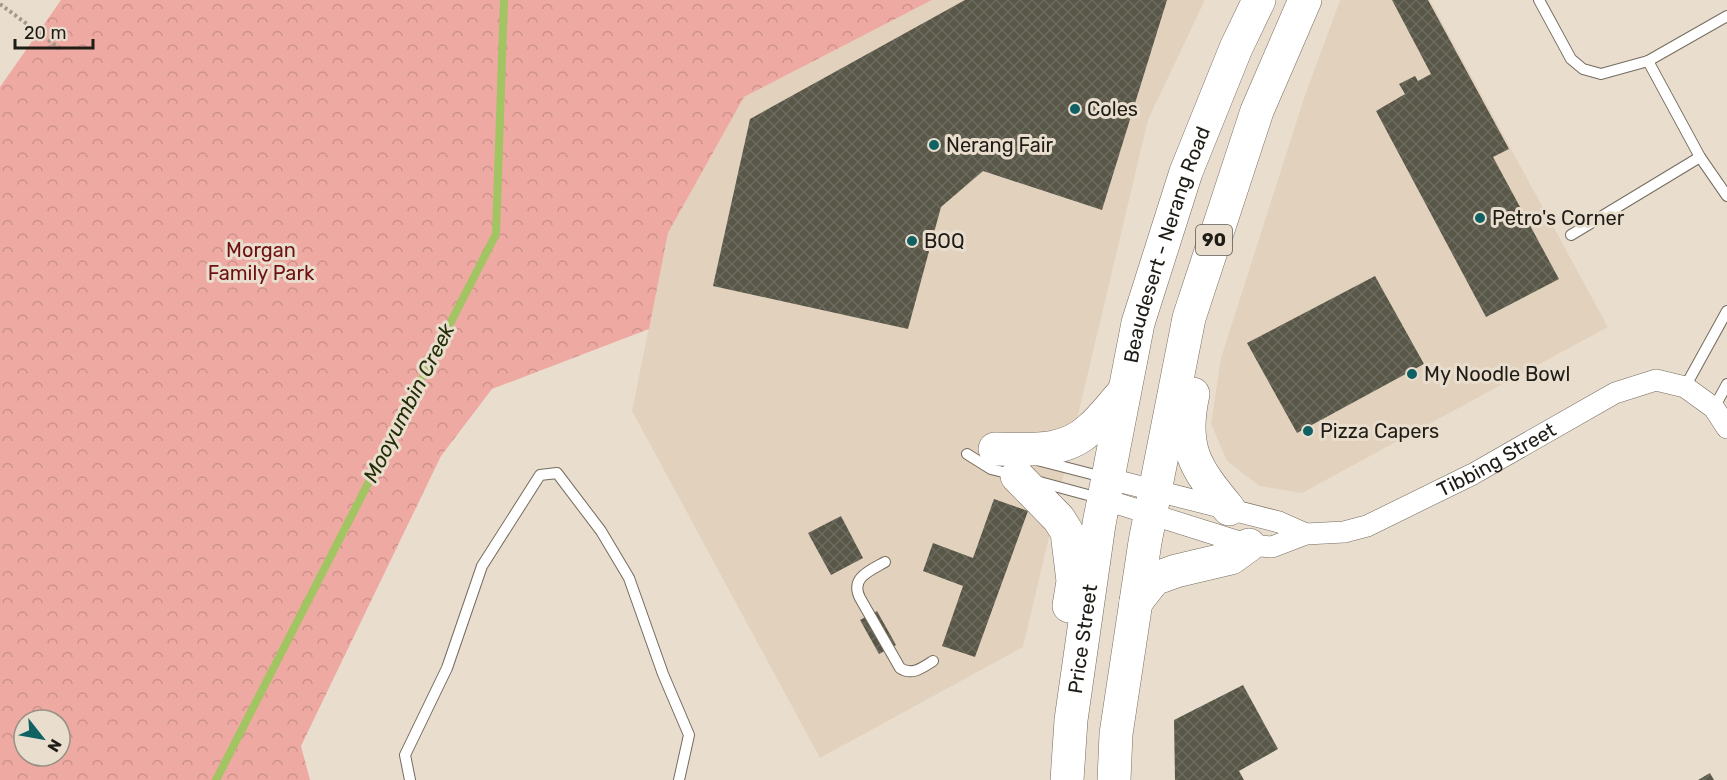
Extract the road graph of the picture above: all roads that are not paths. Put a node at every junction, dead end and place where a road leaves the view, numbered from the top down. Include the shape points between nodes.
1 (1259, 0) edge
2 (1305, 0) edge
3 (1539, 0) edge
4 (1727, 16) edge
5 (1648, 62) junction
6 (1257, 111) junction
7 (1700, 157) junction
8 (1727, 196) edge
9 (1572, 235) dead end
10 (1727, 311) edge
11 (1727, 384) edge
12 (1684, 387) junction
13 (1123, 392) junction
14 (1714, 408) junction
15 (1727, 428) edge
16 (995, 449) junction
17 (1017, 476) junction
18 (1105, 488) junction
19 (1153, 502) junction
20 (1229, 509) junction
21 (1306, 534) junction
22 (1249, 545) junction
23 (885, 562) dead end
24 (1136, 602) junction
25 (933, 661) dead end
26 (1071, 720) junction
27 (410, 780) edge
28 (679, 780) edge
29 (1067, 780) edge
30 (1114, 780) edge

1 - 13 main road, Beaudesert - Nerang Road / 90 via 1186,172 1138,323
2 - 6 main road, 90
3 - 5 lane via 1571,59 1583,69 1601,74
4 - 5 lane
5 - 7 lane
6 - 19 main road, 90 via 1189,318
6 - 20 main road via 1188,416 1188,435 1198,468
7 - 8 lane
7 - 9 lane
10 - 12 lane
11 - 14 lane
12 - 14 street
12 - 21 street, Tibbing Street via 1656,380 1615,393 1473,474 1367,526
13 - 16 main road via 1089,430 1066,445
13 - 18 main road, Beaudesert - Nerang Road / 90
14 - 15 street
16 - 17 lane via 967,454 991,469
16 - 18 lane
17 - 18 lane
17 - 26 main road via 1067,532 1073,581 1062,657
18 - 19 street, Tibbing Street
18 - 26 main road, Price Street / 90
19 - 20 street, Tibbing Street
19 - 22 street, Tibbing Street
19 - 24 main road, 90
20 - 21 street, Tibbing Street via 1279,522
21 - 22 street, Tibbing Street via 1272,546
22 - 24 main road via 1231,558 1154,579
23 - 25 lane via 861,576 857,592 900,668 913,672
24 - 30 main road, 90 via 1116,734
26 - 29 main road, Price Street / 90
27 - 28 lane via 405,755 447,668 482,566 540,475 557,473 601,531 628,578 689,735

